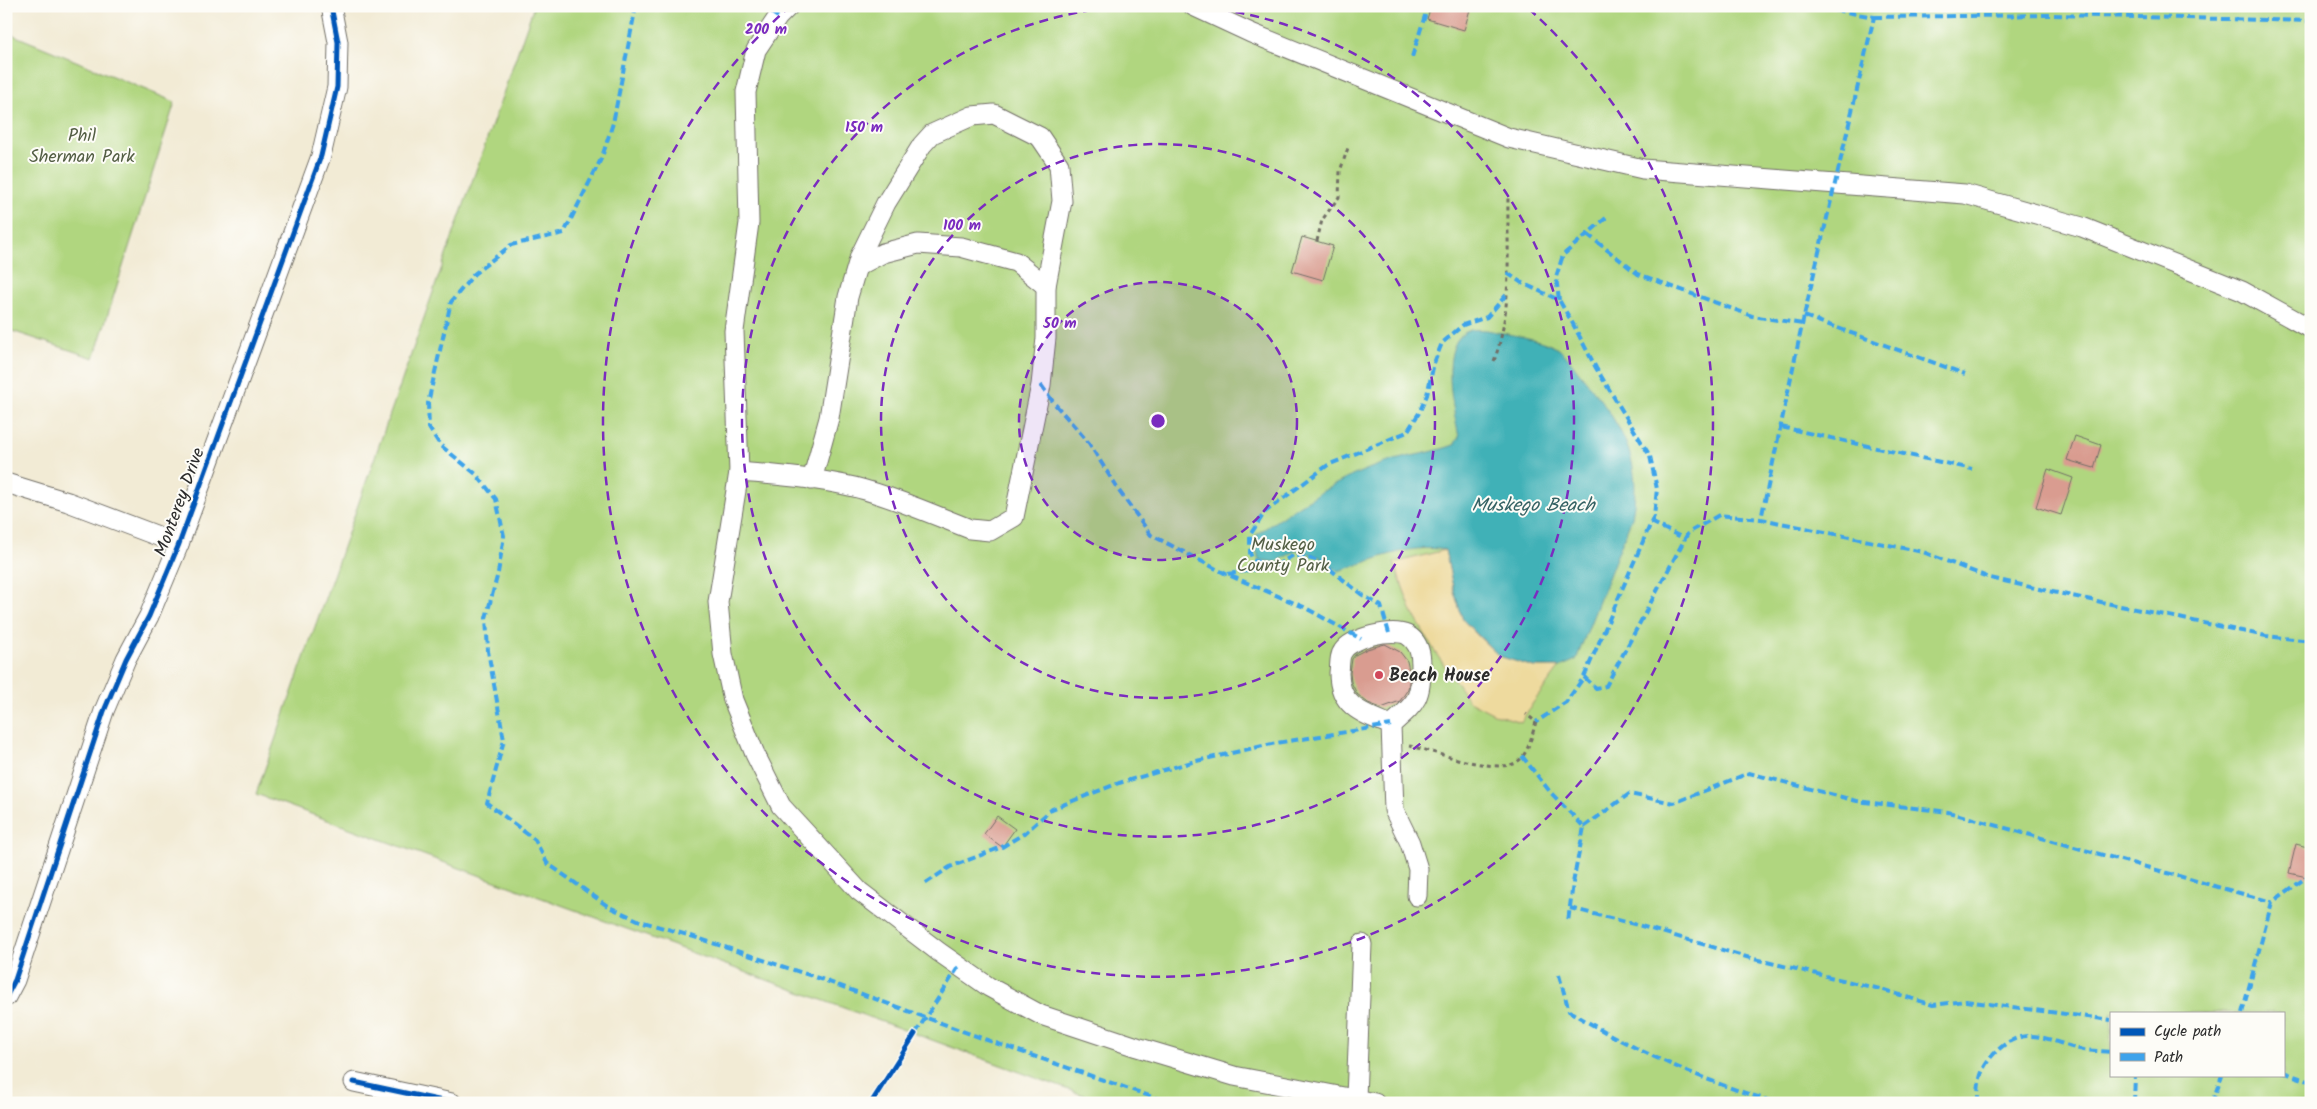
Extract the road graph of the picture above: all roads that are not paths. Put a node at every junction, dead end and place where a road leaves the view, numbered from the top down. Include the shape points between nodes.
1 (331, 6) edge
2 (788, 6) edge
3 (1193, 6) edge
4 (858, 266) junction
5 (1046, 286) junction
6 (2311, 329) edge
7 (739, 472) junction
8 (812, 480) junction
9 (6, 483) edge
10 (179, 544) junction
11 (1391, 734) junction
12 (1417, 896) dead end
13 (1362, 944) dead end
14 (6, 998) edge
15 (354, 1082) dead end
16 (1356, 1098) junction
17 (452, 1103) edge
18 (1375, 1103) edge

1 - 10 street, Monterey Drive via 338,62 328,133
2 - 7 street via 756,50 746,92 749,223 734,331
3 - 6 street via 1260,37 1509,138 1642,169 1965,194 2082,227 2242,290
4 - 5 street via 884,253 918,244 961,248 1016,262
4 - 5 street via 886,204 922,145 932,134 972,116 994,114 1040,136 1059,165 1062,201
4 - 8 street via 848,297 829,418
5 - 8 street via 1046,338 1041,385 1014,517 990,531 970,529 854,487
7 - 8 street
7 - 16 street via 718,602 722,654 733,700 781,806 858,892 989,987 1041,1015 1234,1076
9 - 10 street
10 - 14 street, Monterey Drive via 104,711 18,971
11 - 11 street via 1419,695 1421,672 1417,644 1407,635 1392,632 1350,643 1342,651 1339,685 1348,702
11 - 12 street via 1394,810 1418,869
13 - 16 street
15 - 17 street
16 - 18 street

